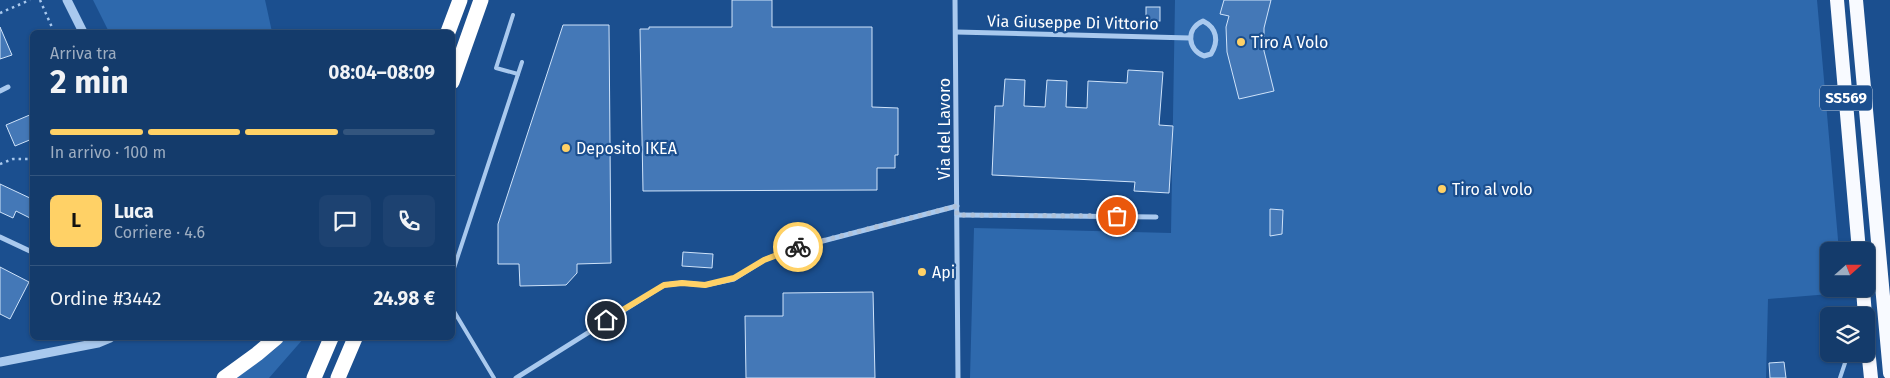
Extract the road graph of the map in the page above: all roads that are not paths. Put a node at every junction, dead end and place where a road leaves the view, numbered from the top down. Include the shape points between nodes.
1 (67, 0) edge
2 (460, 0) edge
3 (481, 0) edge
4 (955, 0) edge
5 (1837, 0) edge
6 (1856, 0) edge
7 (513, 15) dead end
8 (82, 30) edge
9 (449, 30) edge
10 (956, 32) junction
11 (1190, 38) junction
12 (522, 62) dead end
13 (455, 74) edge
14 (518, 74) junction
15 (8, 87) dead end
16 (0, 90) edge
17 (957, 206) junction
18 (957, 215) junction
19 (1156, 217) dead end
20 (0, 237) edge
21 (1859, 242) edge
22 (30, 251) edge
23 (455, 265) edge
24 (455, 313) edge
25 (105, 340) edge
26 (273, 340) edge
27 (331, 340) edge
28 (354, 340) edge
29 (0, 362) edge
30 (1845, 362) edge
31 (1869, 362) edge
32 (1890, 373) edge
33 (224, 378) edge
34 (314, 378) edge
35 (338, 378) edge
36 (494, 378) edge
37 (516, 378) edge
38 (958, 378) edge
39 (1840, 378) edge
40 (1871, 378) edge

1 - 8 street
2 - 9 highway
3 - 13 highway
4 - 10 street, Via del Lavoro
5 - 21 highway, SS569
6 - 32 highway, SS569
7 - 14 lane via 496,68
10 - 11 street, Via Giuseppe Di Vittorio
10 - 17 street, Via del Lavoro
11 - 11 street via 1198,54 1212,54 1217,41 1210,24 1203,21 1197,24
12 - 14 lane
14 - 23 lane
15 - 16 street
17 - 18 street, Via del Lavoro
17 - 37 street via 792,249 764,260 734,278 705,285 664,285
18 - 19 street
18 - 38 street, Via del Lavoro
20 - 22 street
24 - 36 lane
25 - 29 street
26 - 33 highway
27 - 34 highway
28 - 35 highway
30 - 39 lane
31 - 40 highway

